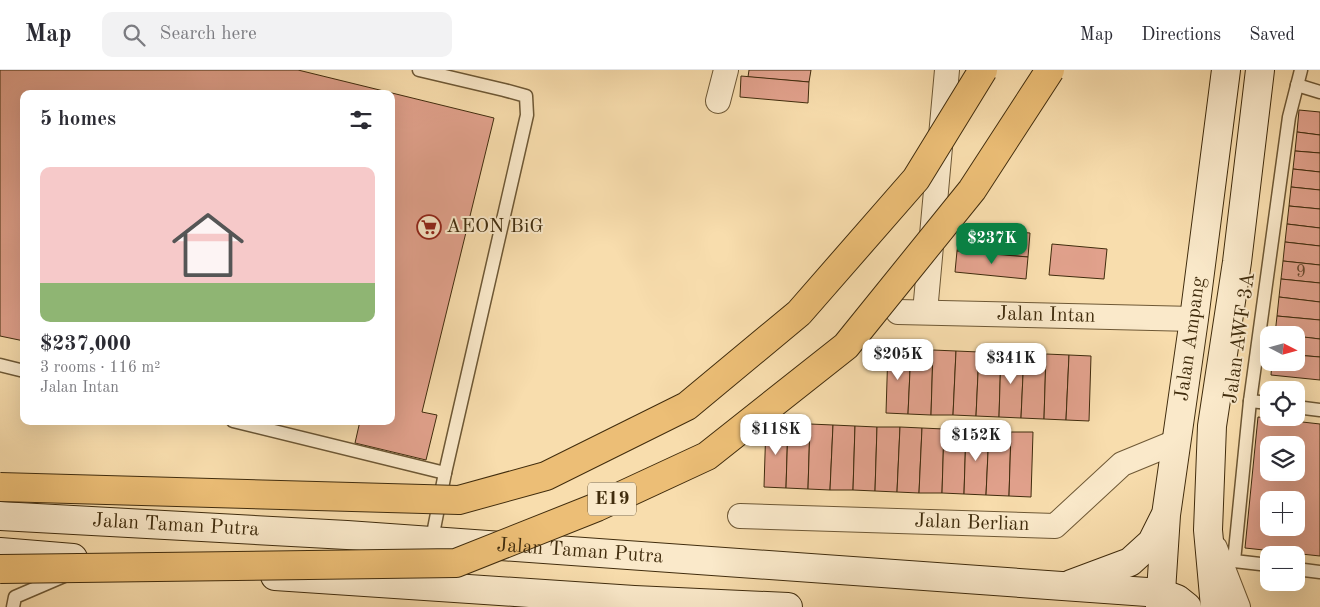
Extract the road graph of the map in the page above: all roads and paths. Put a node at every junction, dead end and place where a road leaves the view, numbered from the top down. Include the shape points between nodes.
1 (419, 70) edge
2 (726, 70) edge
3 (947, 70) edge
4 (983, 70) edge
5 (1050, 70) edge
6 (1226, 70) edge
7 (1260, 70) edge
8 (1301, 70) edge
9 (1297, 85) junction
10 (1320, 92) edge
11 (718, 101) dead end
12 (898, 312) dead end
13 (925, 312) junction
14 (1194, 319) junction
15 (0, 365) edge
16 (20, 370) edge
17 (1250, 401) junction
18 (1260, 402) edge
19 (1305, 408) edge
20 (1320, 410) edge
21 (249, 425) edge
22 (1178, 441) junction
23 (445, 473) junction
24 (0, 487) edge
25 (1166, 515) junction
26 (0, 516) edge
27 (740, 516) dead end
28 (1208, 530) junction
29 (432, 541) junction
30 (0, 552) edge
31 (1260, 564) edge
32 (0, 569) edge
33 (179, 569) junction
34 (1305, 570) edge
35 (1320, 572) edge
36 (1064, 586) junction
37 (423, 587) junction
38 (1160, 600) edge
39 (625, 603) edge
40 (13, 607) edge
41 (788, 607) edge
42 (1187, 607) edge
43 (1214, 607) edge
44 (1238, 607) edge

1 - 23 lane via 526,96 527,115
2 - 11 street
3 - 13 street
4 - 24 highway, E19, bridge via 916,179 799,312 687,406 546,476 459,500
5 - 32 highway, E19, bridge via 972,190 846,346 708,456 597,507 456,563
6 - 14 street, Jalan Ampang
7 - 28 street, Jalan Ampang via 1237,262 1212,426
8 - 9 lane, Jalan AWF 3A
9 - 10 lane
9 - 17 lane, Jalan AWF 3A via 1289,117
12 - 13 street, Jalan Intan
13 - 14 street, Jalan Intan
14 - 22 street, Jalan Ampang
15 - 16 lane
17 - 18 lane
17 - 31 lane, Jalan AWF 3A via 1234,561
19 - 20 lane
21 - 23 lane
22 - 25 street, Jalan Ampang
22 - 27 street, Jalan Berlian via 1122,464 1056,526
23 - 29 lane
25 - 36 street via 1152,542 1130,562
25 - 38 street, Jalan Ampang
26 - 29 street, Jalan Taman Putra
28 - 43 street, Jalan Ampang
28 - 44 street
29 - 36 street, Jalan Taman Putra
29 - 37 lane
30 - 33 street, Jalan Taman Putra
33 - 37 street, Jalan Taman Putra
33 - 40 lane via 62,576 15,598
34 - 35 lane
36 - 38 street, Jalan Taman Putra
37 - 39 street, Jalan Taman Putra
38 - 42 street via 1177,599
39 - 41 street, Jalan Taman Putra

